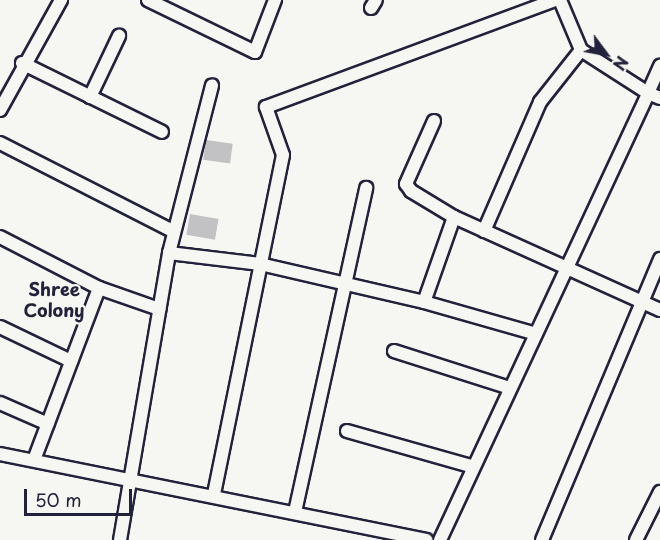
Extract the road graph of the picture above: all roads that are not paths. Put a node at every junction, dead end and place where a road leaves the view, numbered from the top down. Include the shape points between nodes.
1 (61, 0) edge
2 (148, 0) edge
3 (275, 0) edge
4 (556, 0) edge
5 (560, 0) edge
6 (119, 36) dead end
7 (581, 50) junction
8 (22, 63) junction
9 (660, 66) edge
10 (212, 85) dead end
11 (654, 95) edge
12 (90, 97) junction
13 (0, 110) edge
14 (434, 121) dead end
15 (162, 132) dead end
16 (0, 143) edge
17 (366, 188) dead end
18 (454, 217) junction
19 (173, 231) junction
20 (484, 231) junction
21 (0, 237) edge
22 (169, 253) junction
23 (660, 259) edge
24 (260, 264) junction
25 (567, 267) junction
26 (344, 285) junction
27 (99, 288) junction
28 (640, 300) junction
29 (424, 302) junction
30 (159, 309) junction
31 (660, 310) edge
32 (0, 327) edge
33 (536, 334) junction
34 (394, 351) dead end
35 (71, 361) junction
36 (510, 388) junction
37 (0, 403) edge
38 (48, 424) junction
39 (347, 431) dead end
40 (0, 454) edge
41 (34, 460) junction
42 (471, 466) junction
43 (129, 478) junction
44 (659, 488) edge
45 (214, 494) junction
46 (295, 512) junction
47 (120, 540) edge
48 (426, 540) edge
49 (440, 540) edge
50 (542, 540) edge
51 (636, 540) edge

1 - 8 street
2 - 3 street via 255,52
4 - 24 street via 266,107 284,155
5 - 7 street
6 - 12 street
7 - 11 street
7 - 20 street via 540,102
8 - 12 street
8 - 13 street
9 - 11 street
10 - 19 street
11 - 25 street
12 - 15 street
14 - 18 street via 406,184
16 - 19 street
17 - 26 street
18 - 20 street
18 - 29 street
19 - 22 street
20 - 25 street
21 - 27 street
22 - 24 street
22 - 30 street
23 - 28 street
24 - 26 street
24 - 45 street
25 - 28 street
25 - 33 street
26 - 29 street
26 - 46 street
27 - 30 street
27 - 35 street
28 - 31 street
28 - 50 street
29 - 33 street
30 - 43 street
32 - 35 street
33 - 36 street
34 - 36 street
35 - 38 street
36 - 42 street
37 - 38 street
38 - 41 street
39 - 42 street
40 - 41 street
41 - 43 street
42 - 49 street
43 - 45 street
43 - 47 street
44 - 51 street
45 - 46 street
46 - 48 street

